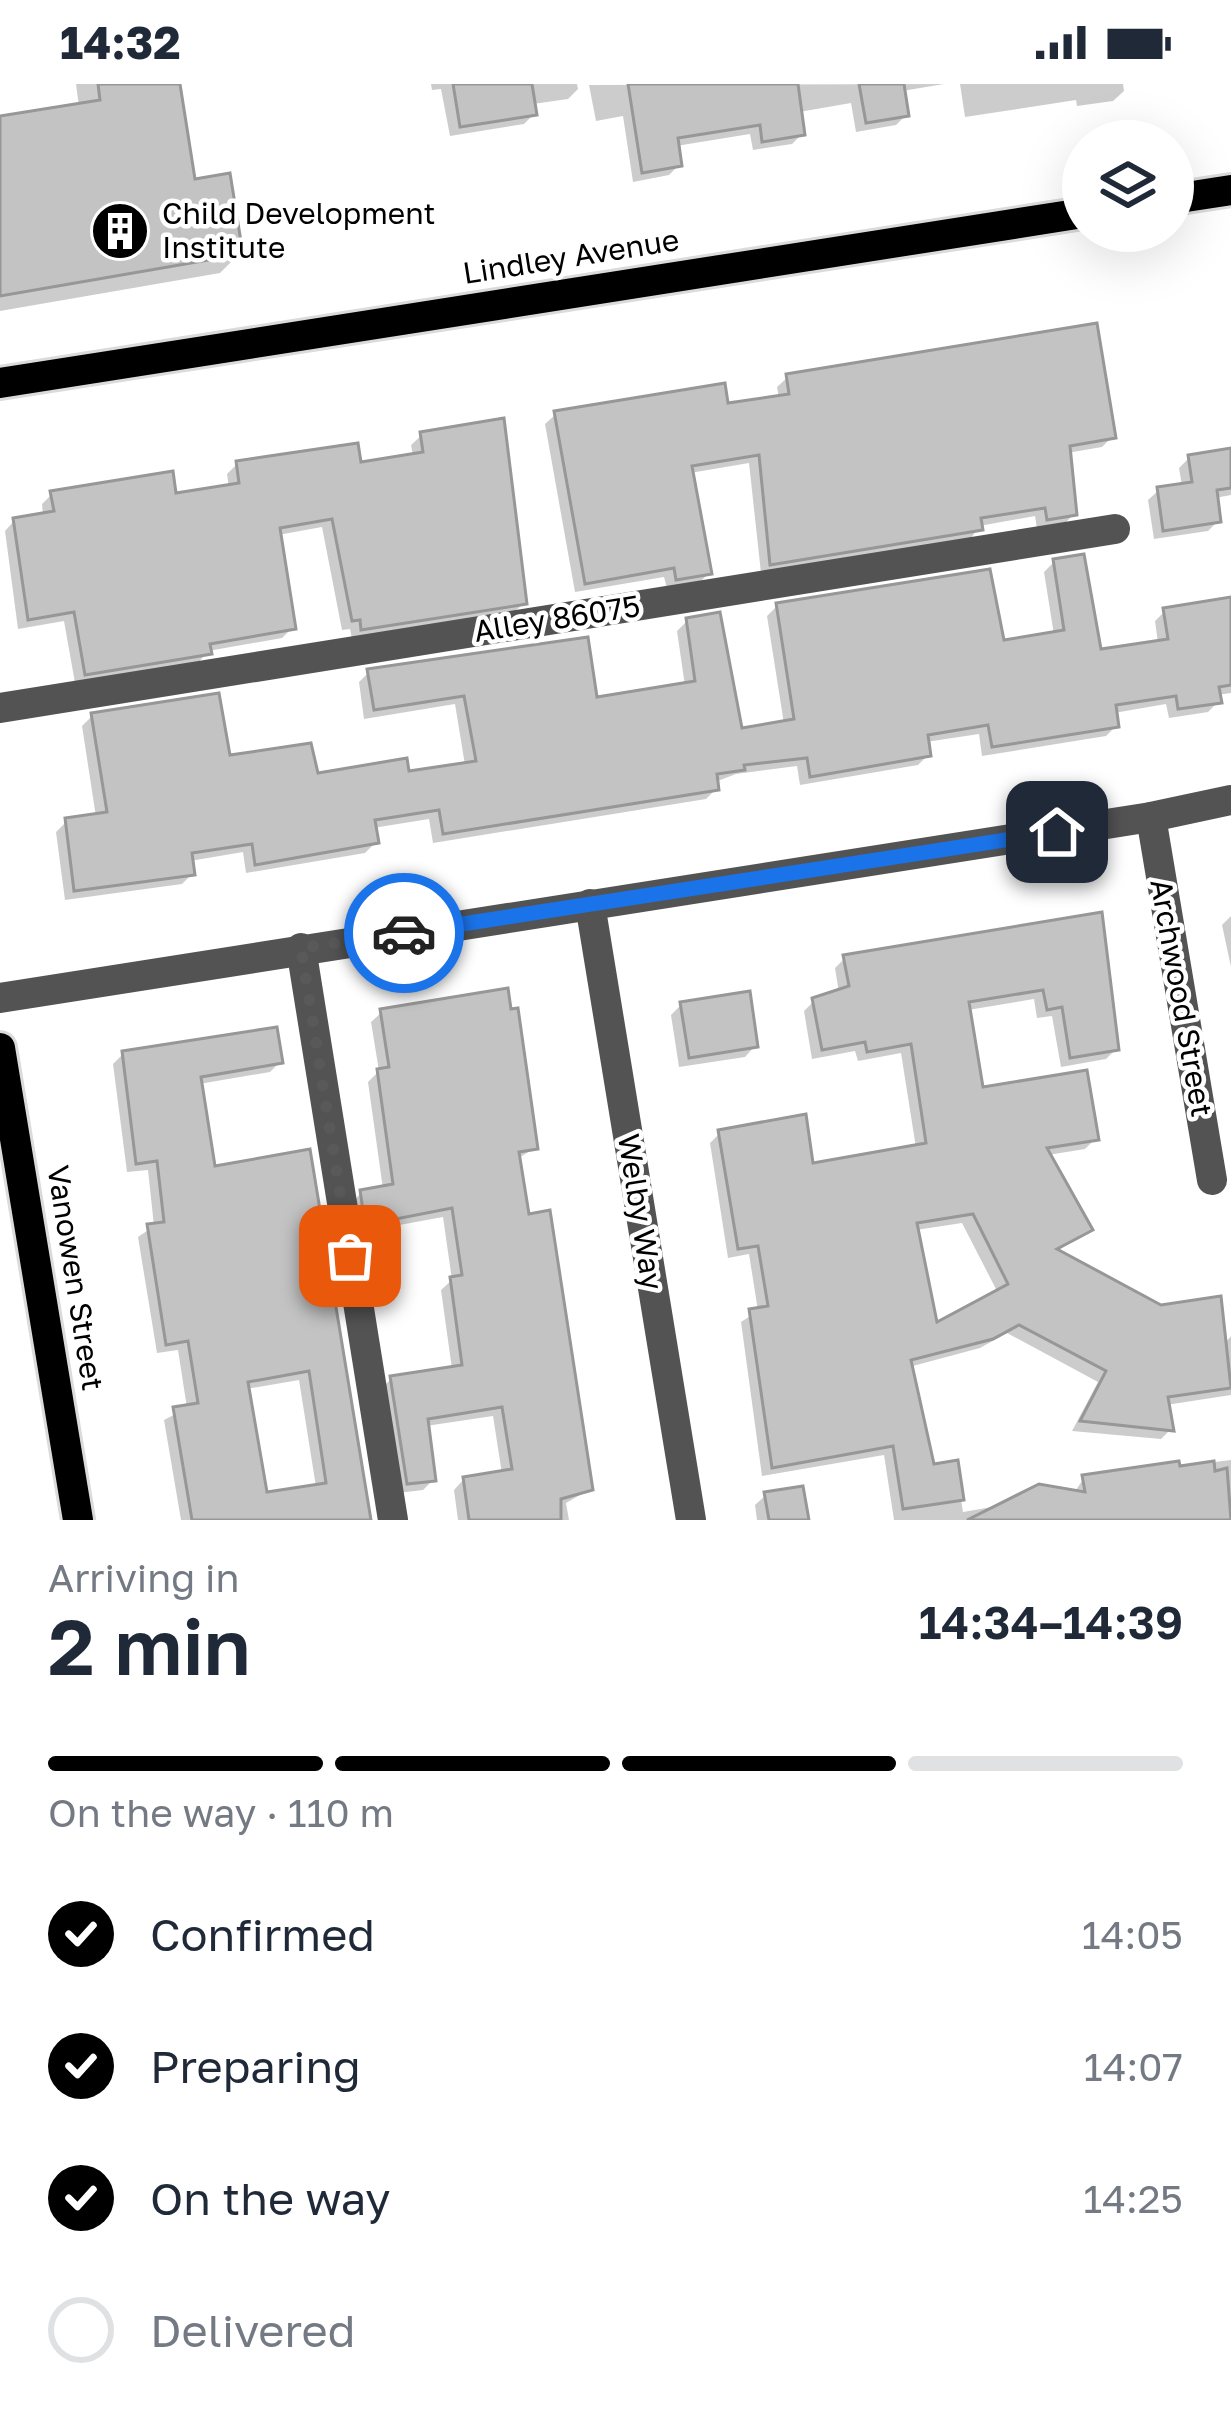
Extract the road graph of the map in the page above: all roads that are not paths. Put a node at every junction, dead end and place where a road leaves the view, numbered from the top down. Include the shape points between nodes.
1 (1231, 190) edge
2 (1194, 196) edge
3 (1062, 216) edge
4 (0, 383) edge
5 (1114, 530) dead end
6 (0, 708) edge
7 (1231, 800) edge
8 (1151, 817) junction
9 (590, 904) junction
10 (301, 948) junction
11 (0, 998) edge
12 (0, 1048) edge
13 (1212, 1180) dead end
14 (78, 1520) edge
15 (393, 1520) edge
16 (691, 1520) edge

1 - 2 main road
3 - 4 main road, Lindley Avenue
5 - 6 street, Alley 86075
7 - 8 street
8 - 9 street
8 - 13 street, Archwood Street
9 - 10 street
9 - 16 street, Welby Way
10 - 11 street
10 - 15 street
12 - 14 main road, Vanowen Street

